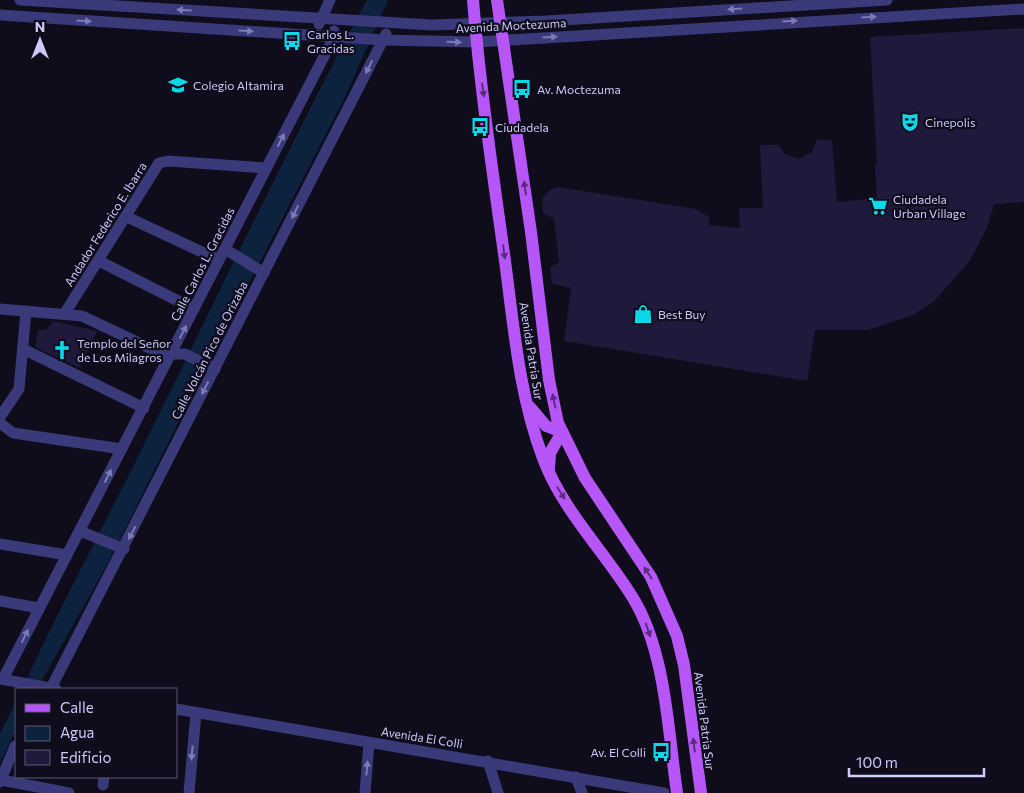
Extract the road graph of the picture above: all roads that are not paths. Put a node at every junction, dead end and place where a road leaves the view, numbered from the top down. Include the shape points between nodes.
1 (20, 0) edge
2 (330, 0) edge
3 (473, 0) edge
4 (497, 0) edge
5 (887, 0) edge
6 (813, 2) edge
7 (1024, 8) edge
8 (0, 16) edge
9 (320, 19) junction
10 (335, 20) junction
11 (499, 22) junction
12 (388, 23) junction
13 (475, 23) junction
14 (316, 36) junction
15 (339, 37) junction
16 (378, 40) junction
17 (502, 40) junction
18 (477, 42) junction
19 (266, 168) junction
20 (127, 217) junction
21 (229, 252) junction
22 (220, 260) junction
23 (99, 261) junction
24 (261, 271) junction
25 (0, 309) edge
26 (194, 309) junction
27 (26, 311) junction
28 (65, 313) junction
29 (24, 349) junction
30 (172, 354) junction
31 (212, 367) junction
32 (526, 400) junction
33 (144, 408) junction
34 (0, 417) edge
35 (0, 423) edge
36 (562, 432) junction
37 (122, 449) junction
38 (549, 472) junction
39 (84, 533) junction
40 (0, 544) edge
41 (124, 549) junction
42 (67, 555) junction
43 (0, 601) edge
44 (39, 608) junction
45 (3, 674) edge
46 (49, 688) edge
47 (178, 709) edge
48 (196, 713) junction
49 (369, 743) junction
50 (15, 746) dead end
51 (488, 761) junction
52 (576, 777) junction
53 (0, 781) edge
54 (69, 793) edge
55 (189, 793) edge
56 (365, 793) edge
57 (498, 793) edge
58 (582, 793) edge
59 (664, 793) edge
60 (677, 793) edge
61 (700, 793) edge

9 -> 1 street, Avenida Moctezuma
2 - 9 street
3 - 13 main road, Avenida Patria Sur
4 - 11 main road, Avenida Patria Sur
5 - 6 street, Avenida Moctezuma
6 -> 11 street, Avenida Moctezuma
17 -> 7 street, Avenida Moctezuma
8 -> 14 street, Avenida Moctezuma
9 - 10 street, Avenida Moctezuma
9 - 14 street
10 - 12 street, Avenida Moctezuma
10 - 15 street, Calle Carlos L. Gracidas
11 - 13 street, Avenida Moctezuma
11 - 17 main road, Avenida Patria Sur
12 - 13 street, Avenida Moctezuma
12 - 16 street, Calle Volcán Pico de Orizaba
13 - 18 main road, Avenida Patria Sur
14 - 15 street, Avenida Moctezuma
15 - 16 street, Avenida Moctezuma
19 -> 15 street, Calle Carlos L. Gracidas
16 -> 18 street, Avenida Moctezuma
16 -> 24 street, Calle Volcán Pico de Orizaba
17 - 18 street, Avenida Moctezuma
36 -> 17 main road, Avenida Patria Sur via 549,380
18 -> 32 main road, Avenida Patria Sur via 494,185
19 - 20 street, Andador Federico E. Ibarra via 159,163
19 - 21 street, Calle Carlos L. Gracidas
20 - 22 street
20 - 23 street, Andador Federico E. Ibarra
21 - 22 street, Calle Carlos L. Gracidas
21 - 24 street
22 - 26 street, Calle Carlos L. Gracidas
23 - 26 street
23 - 28 street, Andador Federico E. Ibarra
24 - 31 street, Calle Volcán Pico de Orizaba
25 - 27 street
30 -> 26 street, Calle Carlos L. Gracidas
27 - 28 street
27 - 29 street
28 - 30 street via 93,319 154,350
29 - 33 street
29 - 34 street via 19,389
30 - 31 street via 185,354
30 - 33 street, Calle Carlos L. Gracidas
31 -> 41 street, Calle Volcán Pico de Orizaba
32 - 36 main road via 546,426
32 - 38 main road, Avenida Patria Sur
33 - 37 street, Calle Carlos L. Gracidas
35 - 37 street via 13,432
36 - 38 main road via 550,453
61 -> 36 main road, Avenida Patria Sur via 684,665 677,636 651,577 585,478
39 -> 37 street, Calle Carlos L. Gracidas
38 -> 60 main road, Avenida Patria Sur via 633,598 644,620 658,670
39 - 41 street
39 - 42 street, Calle Carlos L. Gracidas
40 - 42 street
41 - 46 street, Calle Volcán Pico de Orizaba
42 - 44 street, Calle Carlos L. Gracidas
43 - 44 street
45 -> 44 street, Calle Carlos L. Gracidas
45 - 46 street
47 - 48 street, Avenida El Colli
48 - 49 street, Avenida El Colli
48 -> 55 street
49 - 51 street, Avenida El Colli
56 -> 49 street
50 - 53 street
51 - 52 street, Avenida El Colli
51 - 57 street
52 - 58 street
52 - 59 street, Avenida El Colli
53 - 54 street

